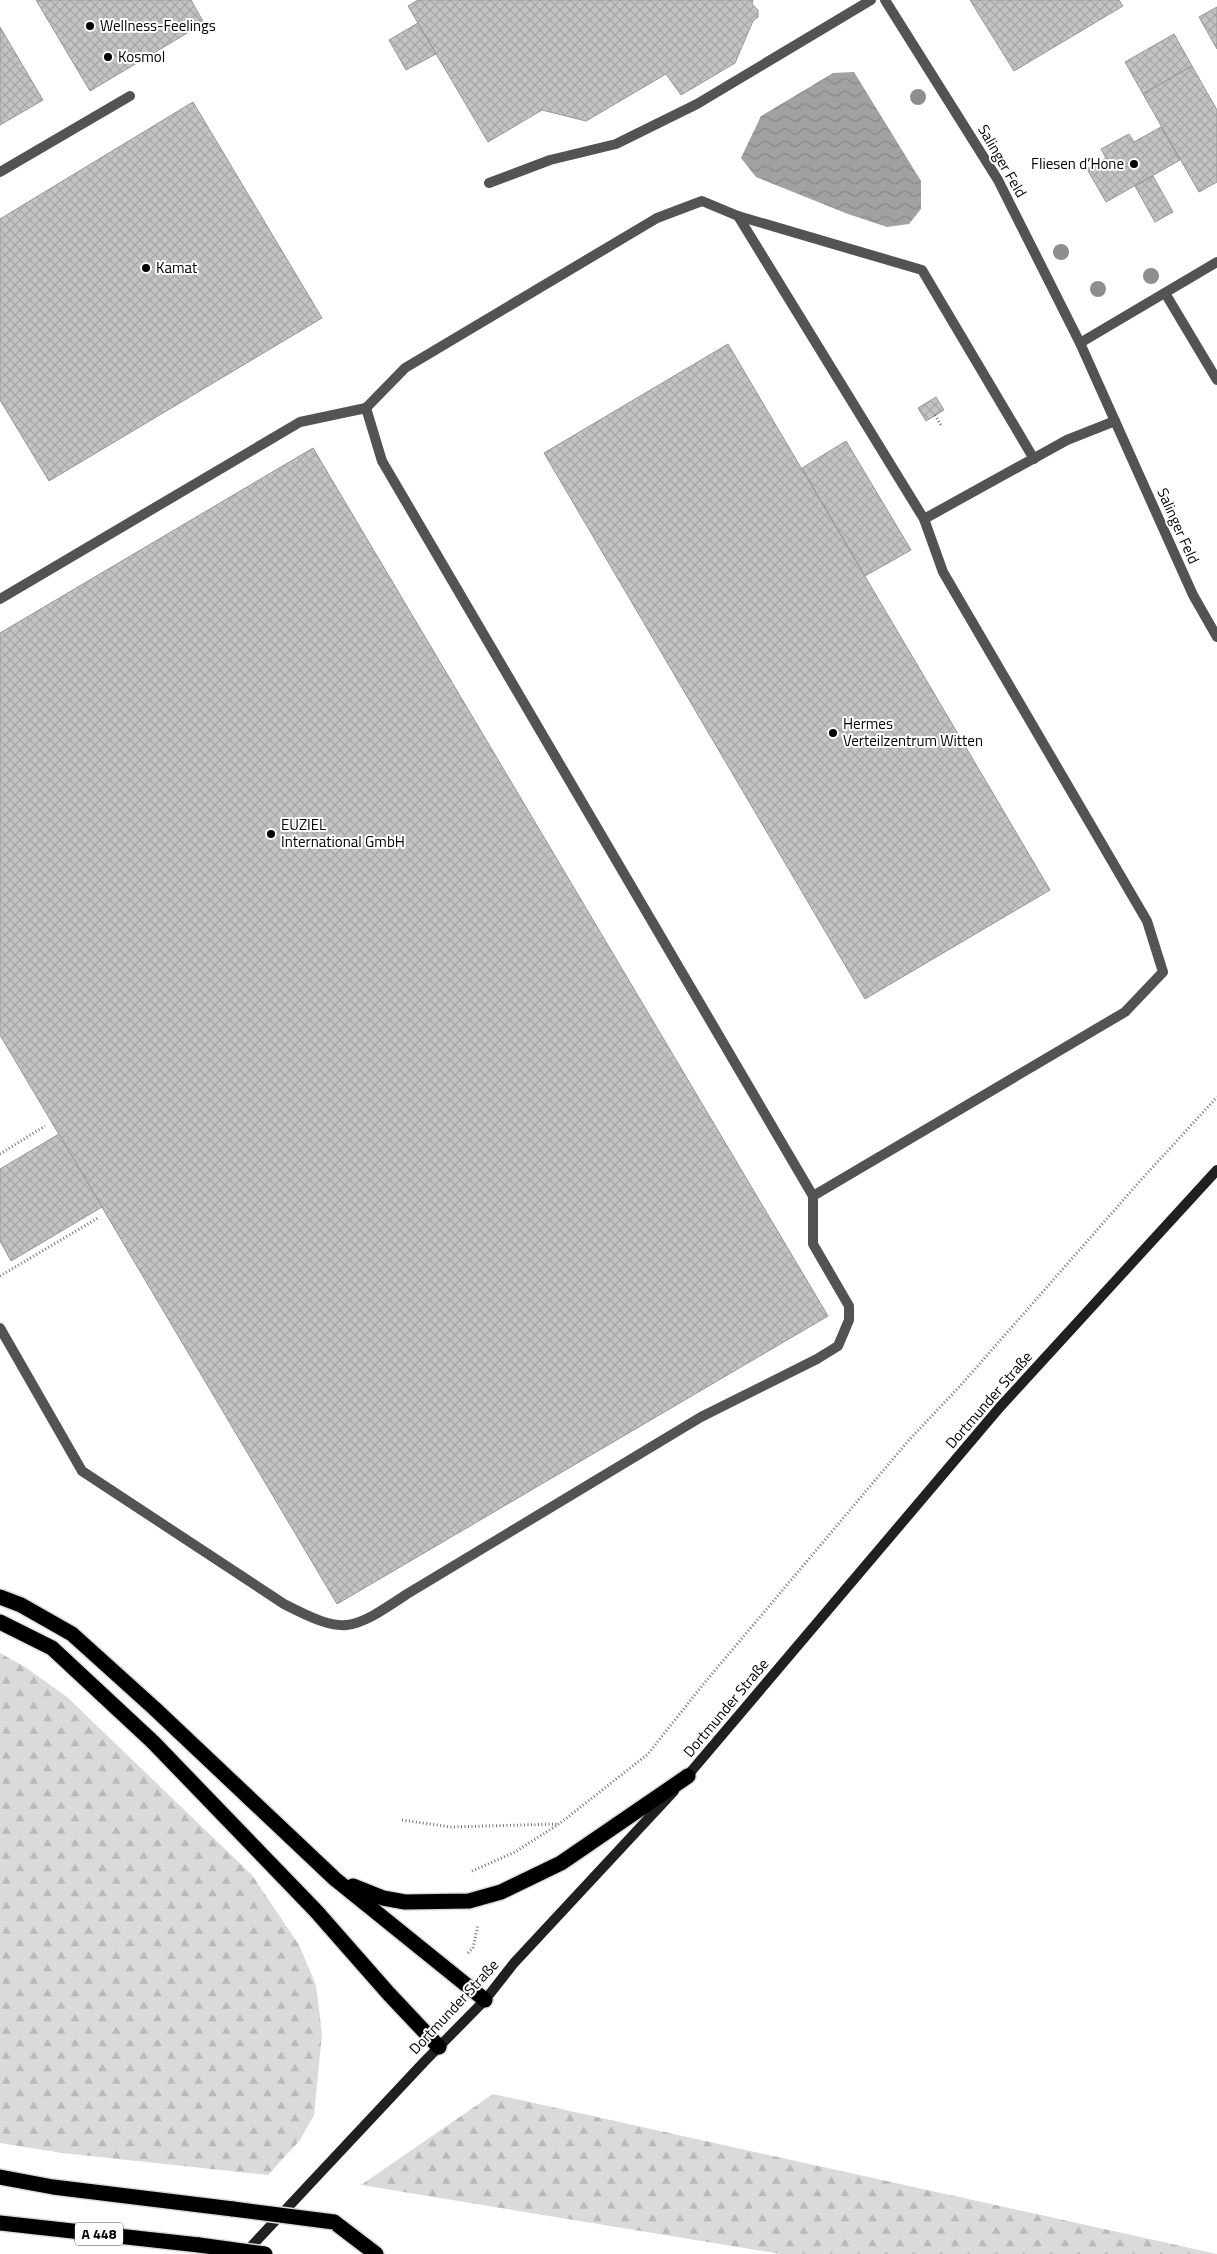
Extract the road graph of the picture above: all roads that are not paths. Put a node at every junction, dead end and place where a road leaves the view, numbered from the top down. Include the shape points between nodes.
1 (870, 0) edge
2 (885, 0) edge
3 (130, 96) dead end
4 (0, 172) edge
5 (489, 182) dead end
6 (738, 216) junction
7 (1217, 262) edge
8 (1165, 293) junction
9 (1080, 343) junction
10 (1217, 380) edge
11 (366, 408) junction
12 (1115, 421) junction
13 (1034, 459) junction
14 (924, 519) junction
15 (0, 599) edge
16 (1217, 637) edge
17 (1217, 1170) edge
18 (813, 1196) junction
19 (0, 1328) edge
20 (0, 1597) edge
21 (0, 1622) edge
22 (688, 1776) junction
23 (335, 1878) junction
24 (485, 2000) junction
25 (440, 2047) junction
26 (0, 2176) edge
27 (0, 2223) edge
28 (244, 2254) edge
29 (265, 2254) edge
30 (376, 2254) edge

1 - 5 street via 698,104 616,144 550,160
2 - 9 street, Salinger Feld via 998,180
3 - 4 street
6 - 11 street via 702,200 657,218 405,368
6 - 13 street via 922,270
6 - 14 street
7 - 8 street
8 - 9 street
8 - 10 street
9 - 12 street, Salinger Feld
11 - 15 street via 300,422
11 - 18 street via 382,460
12 - 13 street via 1067,440
12 - 16 street, Salinger Feld via 1193,596
13 - 14 street
14 - 18 street via 943,572 1147,921 1163,972 1125,1012
17 - 22 main road, Dortmunder Straße via 1000,1407
18 - 19 street via 813,1244 849,1306 849,1320 838,1346 701,1417 368,1620 345,1627 317,1621 284,1604 82,1471
20 - 23 highway via 72,1634
21 - 25 highway via 52,1648 153,1742 316,1911
22 - 23 highway via 561,1863 501,1892 469,1901 405,1902 383,1898
22 - 24 main road, Dortmunder Straße via 514,1963
23 - 24 highway
24 - 25 main road, Dortmunder Straße
25 - 28 main road, Dortmunder Straße
26 - 30 highway, bridge via 52,2187 334,2222
27 - 29 highway, A 448, bridge

